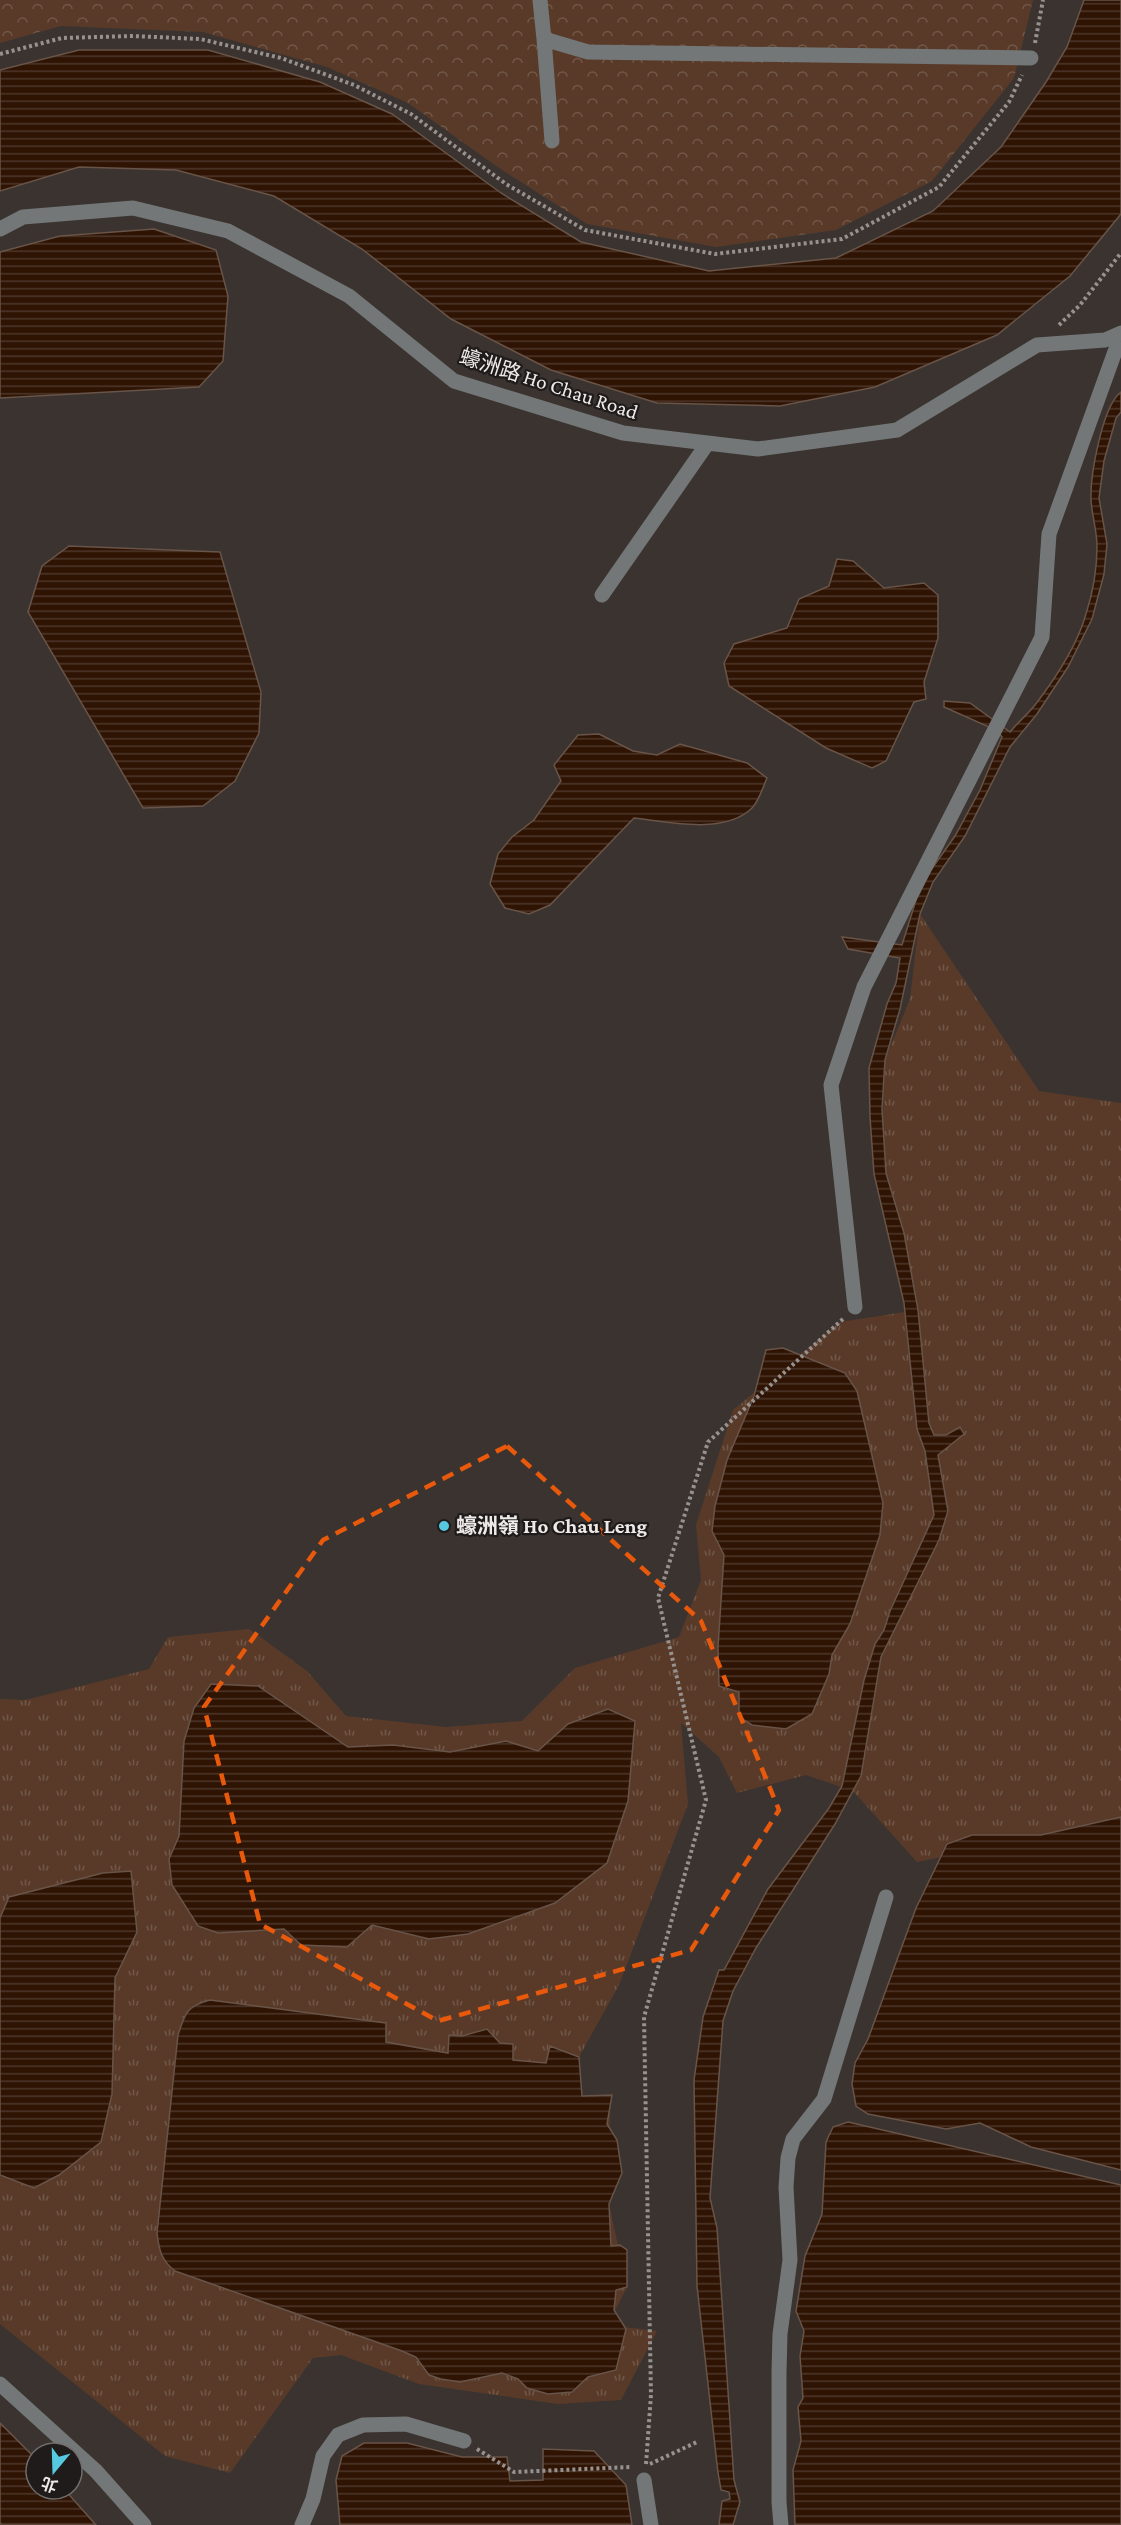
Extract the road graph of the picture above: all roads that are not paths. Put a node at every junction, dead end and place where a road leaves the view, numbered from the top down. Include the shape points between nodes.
1 (540, 0) edge
2 (544, 39) junction
3 (1031, 58) dead end
4 (552, 141) dead end
5 (0, 229) edge
6 (1121, 334) edge
7 (707, 444) junction
8 (602, 595) dead end
9 (855, 1307) road end
10 (886, 1898) dead end
11 (0, 2384) edge
12 (464, 2441) road end
13 (645, 2473) road end
14 (144, 2525) edge
15 (302, 2525) edge
16 (651, 2525) edge
17 (781, 2525) edge

1 - 2 street
2 - 3 street via 588,52
2 - 4 street
5 - 7 street, 蠔洲路 Ho Chau Road via 23,217 133,208 228,231 349,296 454,381 623,433
6 - 7 street, 蠔洲路 Ho Chau Road via 1105,340 1037,345 897,430 758,449
6 - 9 street via 1049,534 1042,637 864,987 831,1085
7 - 8 street
10 - 17 street via 824,2099 793,2139 788,2158 790,2260 779,2372
11 - 14 street via 96,2471
12 - 15 street via 406,2424 363,2425 338,2435 323,2456
13 - 16 street

